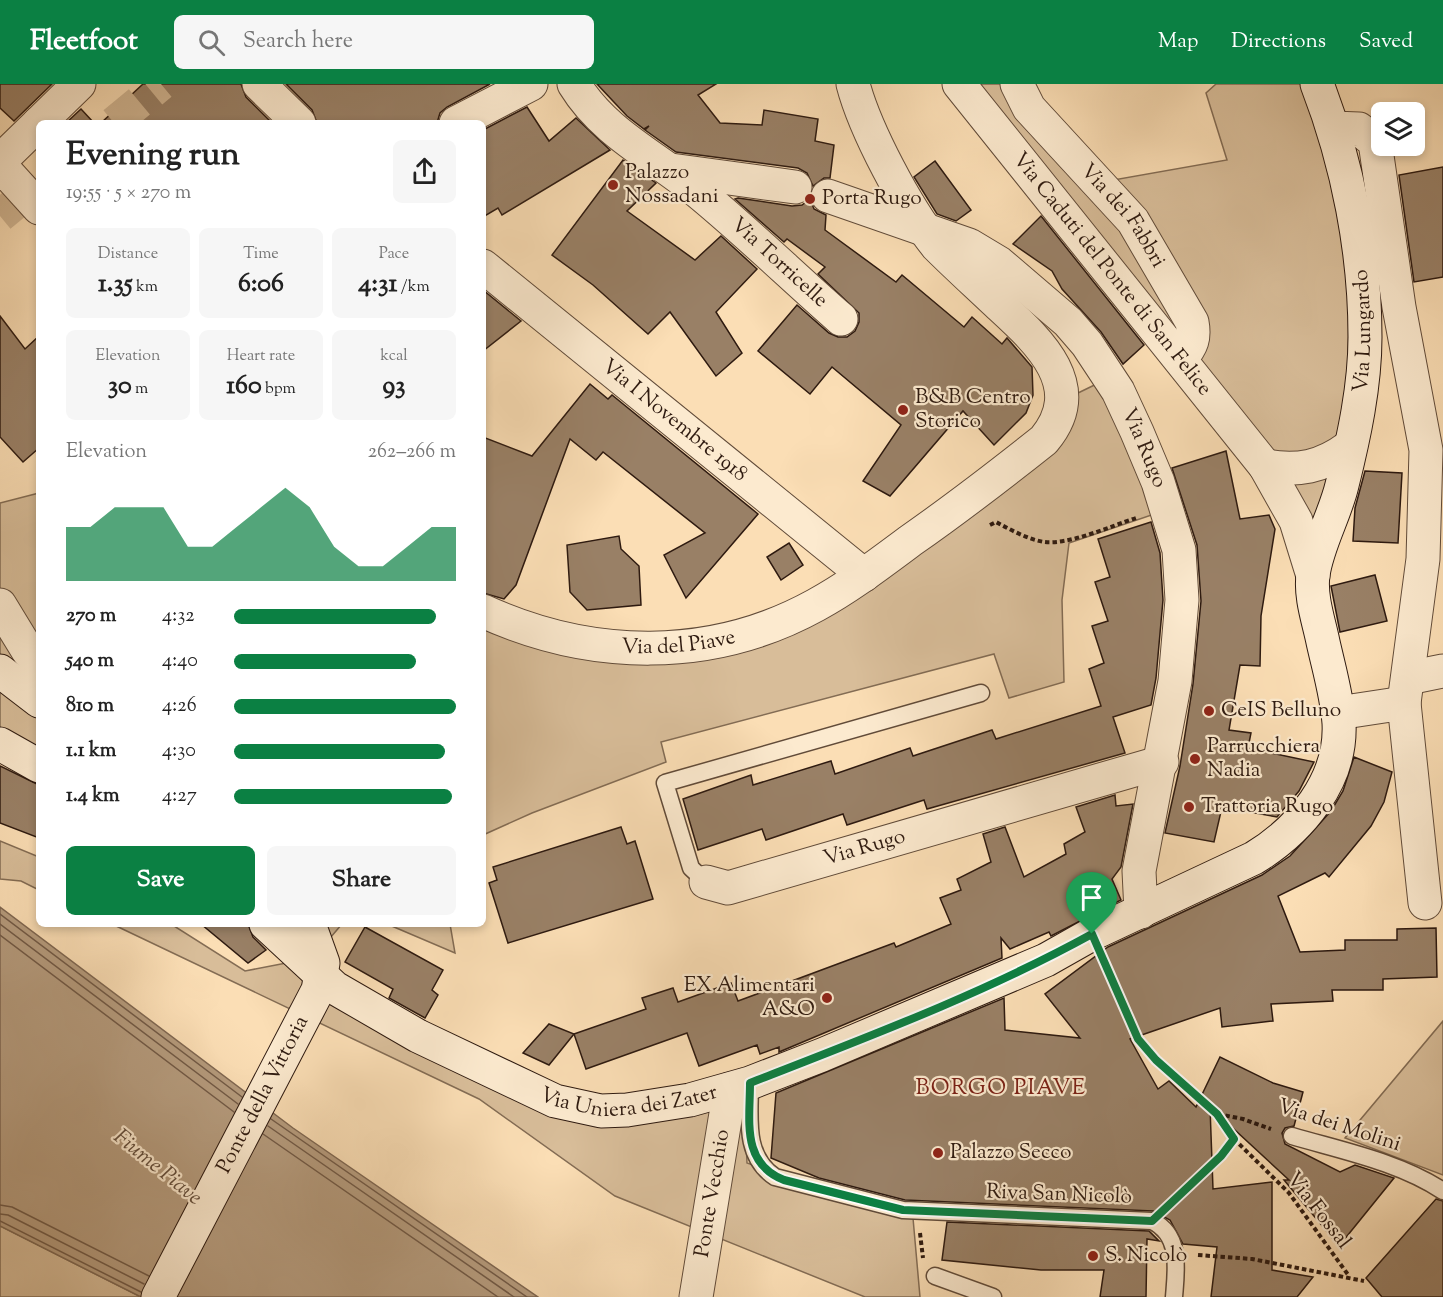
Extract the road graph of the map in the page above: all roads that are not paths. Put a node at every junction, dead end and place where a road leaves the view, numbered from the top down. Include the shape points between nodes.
1 (79, 84) edge
2 (259, 84) edge
3 (531, 84) edge
4 (574, 84) edge
5 (853, 84) edge
6 (959, 84) edge
7 (1017, 84) edge
8 (1317, 84) edge
9 (42, 120) edge
10 (296, 120) edge
11 (462, 120) edge
12 (36, 126) edge
13 (1333, 128) junction
14 (0, 163) edge
15 (670, 170) junction
16 (795, 187) dead end
17 (828, 196) dead end
18 (36, 205) edge
19 (924, 231) junction
20 (486, 269) edge
21 (841, 319) dead end
22 (1181, 358) junction
23 (1349, 447) junction
24 (1265, 466) junction
25 (864, 575) junction
26 (1312, 576) junction
27 (0, 605) edge
28 (486, 612) edge
29 (36, 659) edge
30 (0, 671) edge
31 (1443, 671) edge
32 (1406, 690) junction
33 (981, 693) dead end
34 (36, 699) edge
35 (1338, 713) junction
36 (0, 744) edge
37 (1162, 762) junction
38 (36, 764) edge
39 (705, 882) joint
40 (1425, 903) dead end
41 (1141, 912) junction
42 (269, 927) edge
43 (310, 927) edge
44 (320, 984) junction
45 (740, 1086) junction
46 (1292, 1136) road end
47 (1443, 1191) edge
48 (935, 1276) road end
49 (158, 1297) edge
50 (696, 1297) edge
51 (993, 1297) edge
52 (1174, 1297) edge

1 - 9 street
2 - 10 street
3 - 11 street
4 - 15 street, Via Torricelle via 600,119
5 - 19 street via 892,173
6 - 22 street, Via Caduti del Ponte di San Felice
7 - 22 street, Via dei Fabbri via 1029,108 1140,230 1192,322 1194,335
8 - 13 street, Via Lungardo
12 - 14 street
13 - 23 street, Via Lungardo via 1348,188 1362,284 1365,338 1361,388
13 - 32 street via 1359,129 1375,142 1399,307 1426,450 1423,559
14 - 18 street
15 - 16 street
15 - 21 street, Via Torricelle
17 - 19 street, Via Rugo
19 - 25 street via 1030,333 1051,361 1061,388 1060,417 1044,440 972,498
19 - 37 street, Via Rugo via 985,254 1044,300 1087,344 1118,391 1137,432 1179,550 1182,600
20 - 25 street, Via I Novembre 1918
22 - 24 street, Via Caduti del Ponte di San Felice
23 - 24 street via 1334,459 1302,469
23 - 26 street, Via Lungardo via 1342,485
24 - 26 street, Via Caduti del Ponte di San Felice via 1296,521
25 - 28 street, Via del Piave via 815,606 770,626 688,646 640,650 591,645 549,635
26 - 35 street, Via Caduti del Ponte di San Felice
27 - 29 street
30 - 34 street
31 - 32 street
32 - 35 street
32 - 40 street
33 - 39 lane via 665,783 692,868
35 - 41 street, Via Caduti del Ponte di San Felice via 1337,750 1329,776 1297,826 1254,858
36 - 38 street
37 - 39 street, Via Rugo via 728,888
37 - 41 street, Via Rugo via 1139,871
41 - 45 street, Via Uniera dei Zater via 971,993
42 - 44 street, Via Uniera dei Zater
43 - 44 street via 320,949
44 - 45 street, Via Uniera dei Zater via 555,1101 601,1111 627,1110 690,1100
44 - 49 street, Ponte della Vittoria
45 - 50 street, Ponte Vecchio via 718,1165
45 - 52 lane, Riva San Nicolò via 752,1145 767,1172 794,1183 918,1211 1152,1221 1163,1229 1176,1254
46 - 47 lane, Via dei Molini via 1389,1165
48 - 51 lane

